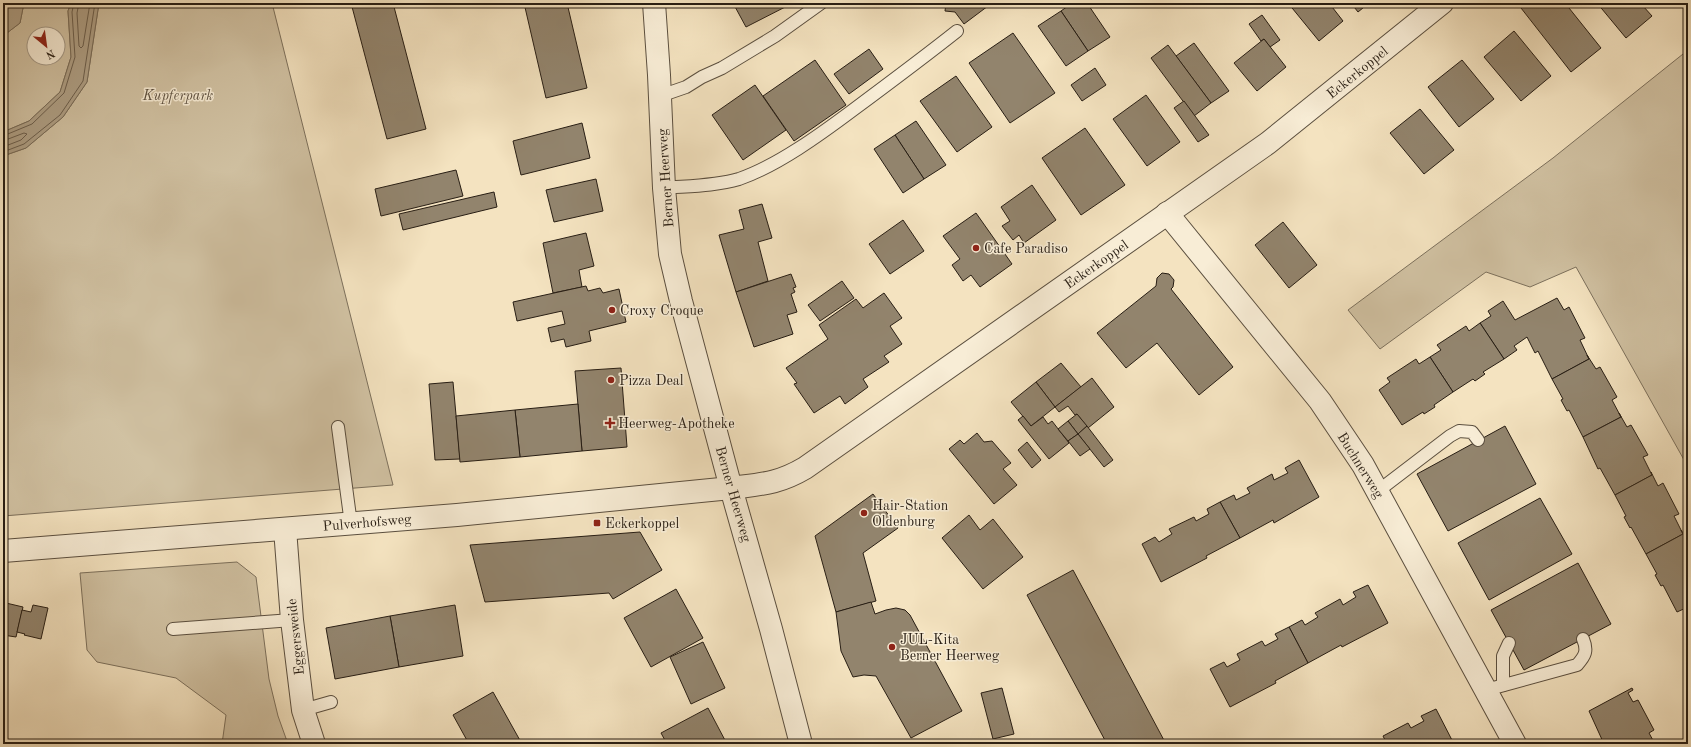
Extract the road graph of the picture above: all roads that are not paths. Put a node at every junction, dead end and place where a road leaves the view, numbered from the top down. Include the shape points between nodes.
1 (654, 3) edge
2 (821, 3) edge
3 (1434, 5) edge
4 (956, 31) dead end
5 (660, 96) junction
6 (664, 188) junction
7 (1167, 214) junction
8 (338, 427) dead end
9 (1478, 440) dead end
10 (731, 488) junction
11 (1378, 491) junction
12 (351, 524) junction
13 (285, 529) junction
14 (3, 551) edge
15 (292, 620) junction
16 (174, 629) dead end
17 (1583, 639) dead end
18 (1509, 643) dead end
19 (1494, 688) junction
20 (331, 702) dead end
21 (303, 710) junction
22 (314, 744) edge
23 (801, 744) edge
24 (1515, 744) edge

1 - 5 street, Berner Heerweg
2 - 5 lane via 775,36 722,68 702,76 686,87
3 - 7 street, Eckerkoppel via 1268,144
4 - 6 lane via 820,134 774,162 739,179
5 - 6 street, Berner Heerweg
6 - 10 street, Berner Heerweg via 670,254
7 - 10 street, Eckerkoppel via 805,468 770,484
7 - 11 street, Buchnerweg via 1320,401
8 - 12 lane
9 - 11 lane via 1472,432 1459,431
10 - 12 street, Pulverhofsweg
10 - 23 street, Berner Heerweg
11 - 19 street, Buchnerweg
12 - 13 street, Pulverhofsweg
13 - 14 street, Pulverhofsweg
13 - 15 street, Eggersweide
15 - 16 lane
15 - 21 street, Eggersweide
17 - 19 lane via 1586,647 1585,656 1577,665
18 - 19 lane
19 - 24 street, Buchnerweg
20 - 21 lane
21 - 22 street, Eggersweide

